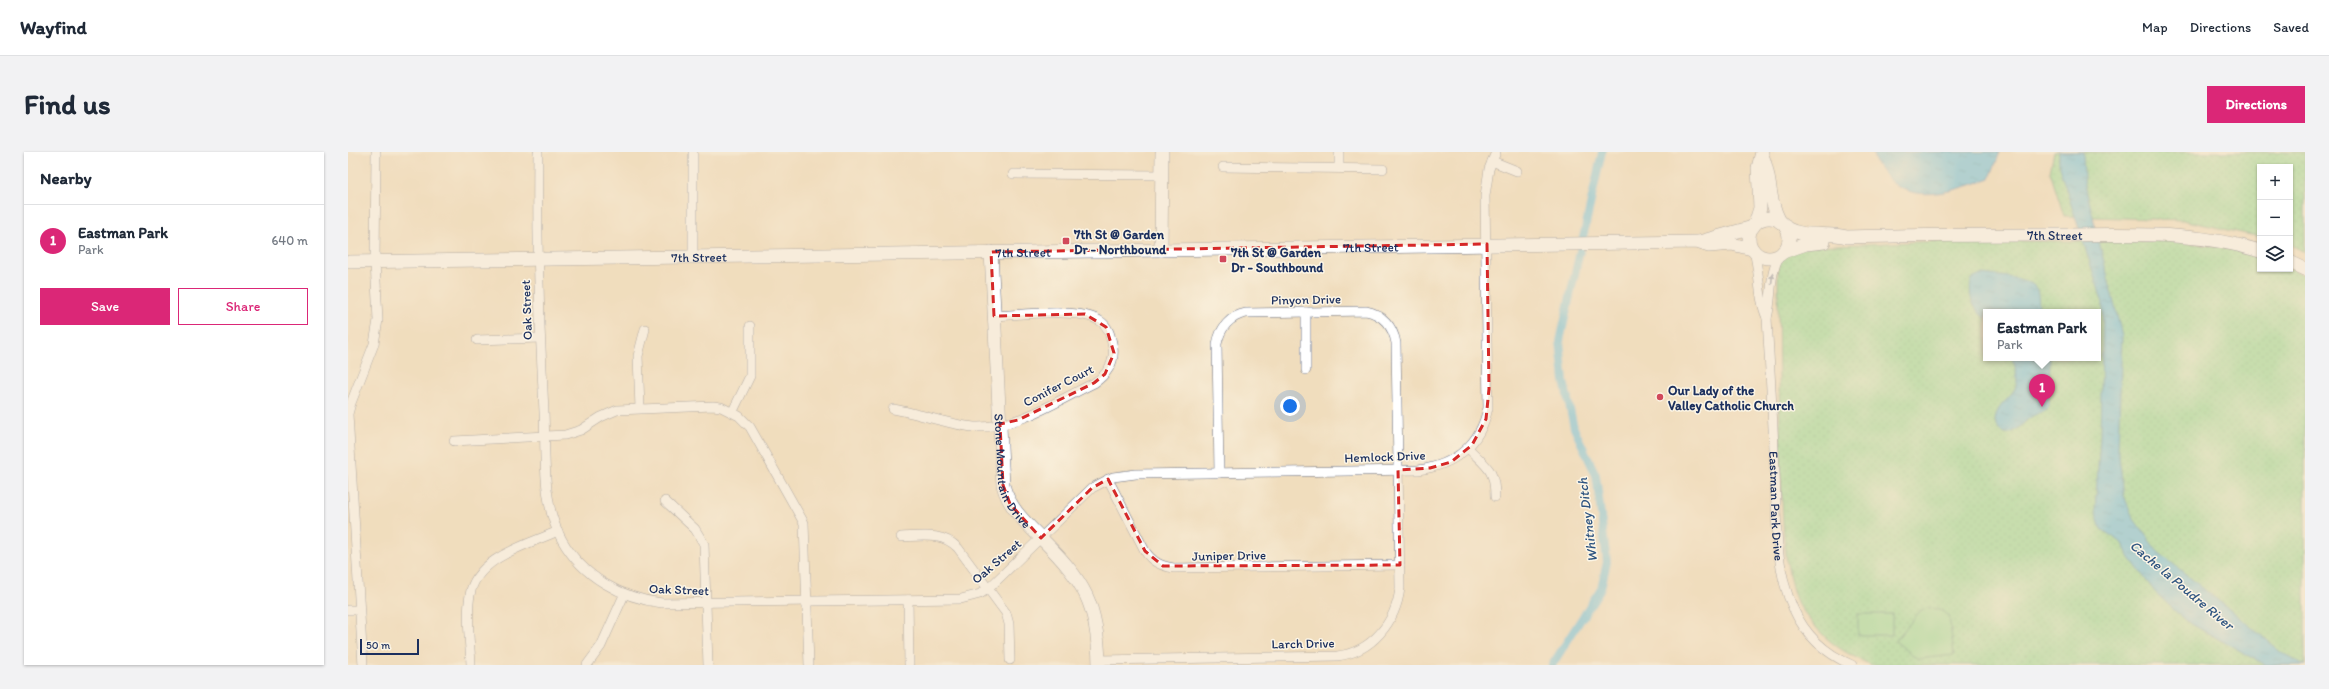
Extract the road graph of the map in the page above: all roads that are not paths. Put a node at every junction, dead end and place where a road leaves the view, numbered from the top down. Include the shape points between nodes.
1 (376, 152) edge
2 (538, 152) edge
3 (693, 152) edge
4 (1162, 152) edge
5 (1339, 152) edge
6 (1496, 152) edge
7 (1762, 154) edge
8 (1492, 161) junction
9 (1223, 168) dead end
10 (1339, 168) junction
11 (1383, 169) dead end
12 (1517, 170) dead end
13 (1013, 174) dead end
14 (1162, 175) junction
15 (1754, 225) junction
16 (1783, 225) junction
17 (1847, 237) junction
18 (1697, 242) junction
19 (1487, 244) junction
20 (1161, 250) junction
21 (1753, 250) junction
22 (2257, 250) edge
23 (991, 252) junction
24 (1781, 254) junction
25 (693, 257) junction
26 (537, 260) junction
27 (348, 262) edge
28 (376, 262) junction
29 (2293, 263) edge
30 (2305, 269) edge
31 (1306, 312) junction
32 (994, 316) junction
33 (1768, 318) junction
34 (750, 326) dead end
35 (645, 329) dead end
36 (540, 338) junction
37 (477, 340) dead end
38 (1306, 370) dead end
39 (640, 408) junction
40 (893, 409) dead end
41 (733, 411) junction
42 (1000, 424) junction
43 (545, 436) junction
44 (348, 439) edge
45 (454, 441) dead end
46 (1469, 449) junction
47 (1398, 470) junction
48 (1219, 473) junction
49 (1108, 479) junction
50 (1495, 497) dead end
51 (665, 501) dead end
52 (558, 531) junction
53 (901, 536) dead end
54 (1041, 538) junction
55 (352, 546) edge
56 (1400, 565) junction
57 (989, 588) junction
58 (624, 595) junction
59 (908, 600) junction
60 (807, 602) junction
61 (706, 603) junction
62 (348, 610) edge
63 (359, 610) junction
64 (1010, 660) dead end
65 (1099, 663) edge
66 (909, 664) dead end
67 (363, 665) edge
68 (471, 665) edge
69 (587, 665) edge
70 (708, 665) edge
71 (808, 665) edge
72 (1852, 665) edge

1 - 28 street
2 - 26 street, Oak Street
3 - 25 street
4 - 14 street
5 - 10 street
6 - 8 street, Hemlock Drive
7 - 15 street via 1758,168 1760,208
7 - 16 street via 1767,168 1769,192
8 - 12 street
8 - 19 street, Hemlock Drive via 1485,196
9 - 10 street
10 - 11 street
13 - 14 street
14 - 20 street
15 - 16 street via 1767,218
15 - 18 street, 7th Street
15 - 21 street via 1750,240
16 - 17 street, 7th Street via 1805,234 1838,234
16 - 24 street via 1788,243
17 - 22 street, 7th Street via 2106,234 2186,236
17 - 24 street, 7th Street via 1838,241 1806,244
18 - 19 street, 7th Street
18 - 21 street, 7th Street via 1709,246 1732,244
19 - 20 street, 7th Street
19 - 46 street, Hemlock Drive via 1488,408 1480,432
20 - 23 street, 7th Street
21 - 24 street via 1763,257
21 - 33 street, Eastman Park Drive via 1759,270 1762,306
23 - 25 street, 7th Street
23 - 32 street, Stone Mountain Drive
33 -> 24 street, Eastman Park Drive via 1773,268
25 - 26 street, 7th Street
26 - 28 street, 7th Street
26 - 36 street, Oak Street
27 - 28 street, 7th Street
28 - 44 street via 376,333 348,414
29 - 30 street
31 - 38 street
31 - 47 street, Pinyon Drive via 1371,312 1384,319 1393,332 1396,343
31 - 48 street, Pinyon Drive via 1241,314 1230,320 1221,332 1217,344
32 - 42 street, Stone Mountain Drive
32 - 42 street, Conifer Court via 1085,314 1101,321 1106,327 1112,339 1114,352 1105,374 1094,383 1018,420
33 - 72 street, Eastman Park Drive via 1778,534 1783,580 1792,608 1808,633 1825,650
34 - 41 street via 750,376
35 - 39 street via 638,356
36 - 37 street
36 - 43 street, Oak Street
39 - 41 street via 713,406
39 - 43 street via 612,411 575,433
40 - 42 street, Conifer Court via 972,427
41 - 60 street via 750,427 803,518 806,533
42 - 54 street, Stone Mountain Drive via 1006,494 1017,513
43 - 45 street
43 - 52 street, Oak Street via 549,500
44 - 55 street
46 - 47 street, Hemlock Drive via 1451,462 1439,466
46 - 50 street via 1492,473
47 - 48 street, Hemlock Drive
47 - 56 street, Larch Drive
48 - 49 street, Hemlock Drive via 1136,474
49 - 54 street, Hemlock Drive via 1092,488
49 - 56 street, Juniper Drive via 1149,558 1163,566 1174,568
51 - 61 street via 695,529 704,544
52 - 58 street, Oak Street via 580,564 602,583
52 - 68 street via 502,556 483,569 477,577 469,600
53 - 57 street via 941,536 951,541
54 - 57 street, Oak Street
54 - 65 street, Stone Mountain Drive via 1068,565 1086,592 1094,613
55 - 63 street
56 - 65 street, Larch Drive via 1399,598 1392,618 1370,643 1352,652 1337,656
57 - 59 street, Oak Street via 980,594 961,599
57 - 64 street via 1006,613 1009,624
58 - 61 street, Oak Street via 662,603
58 - 69 street via 601,646
59 - 60 street, Oak Street
59 - 66 street
60 - 61 street, Oak Street
60 - 71 street
61 - 70 street
62 - 63 street
63 - 67 street

